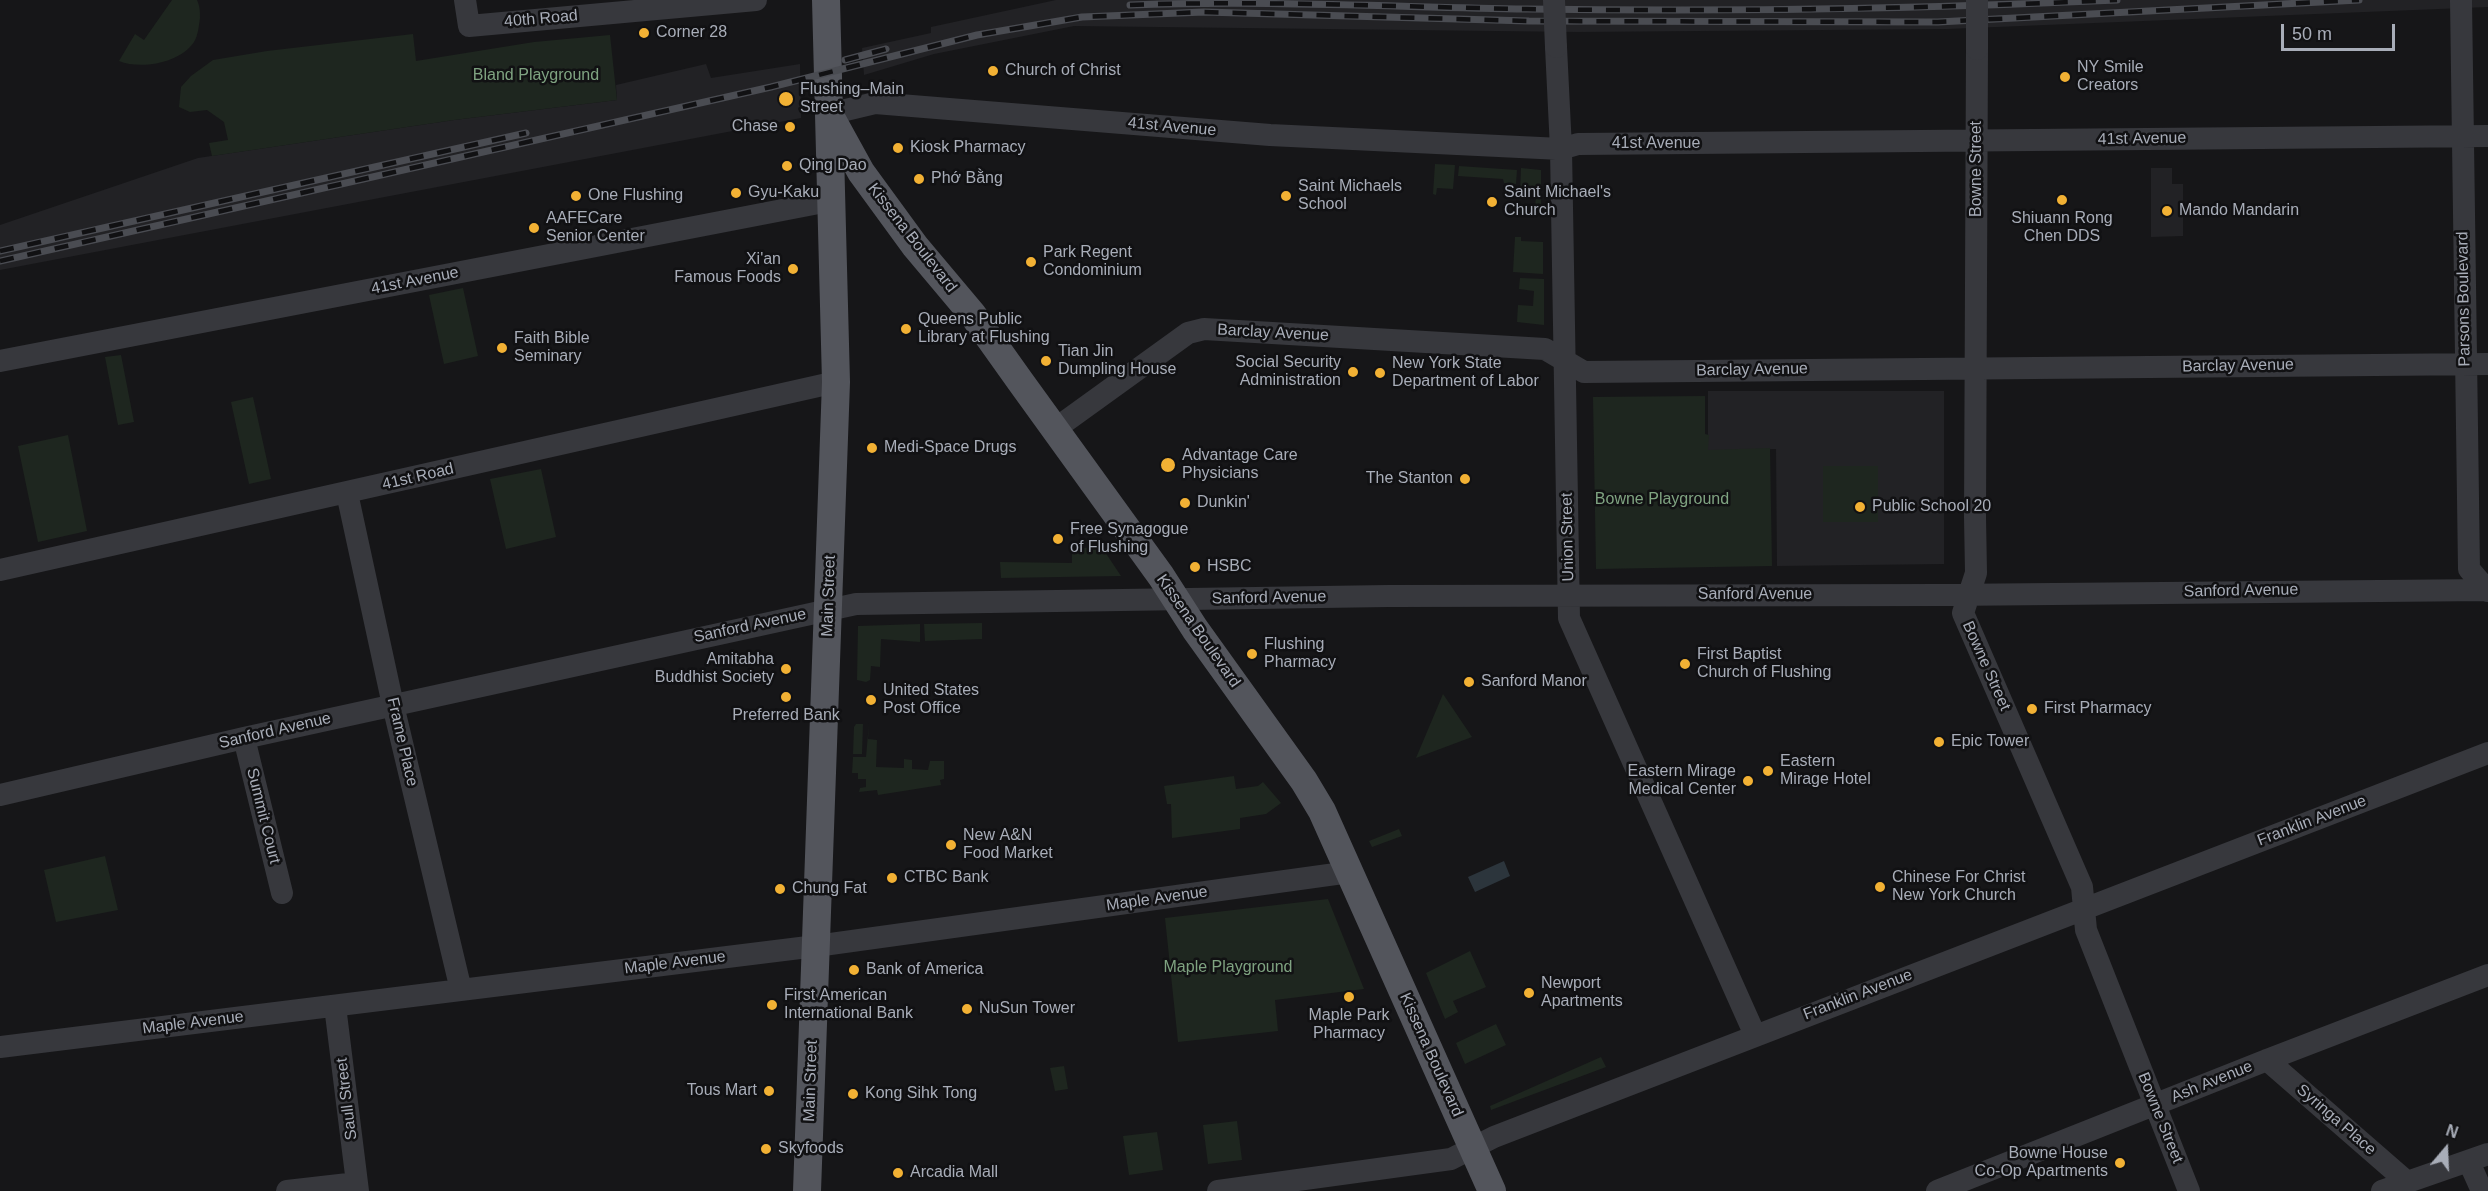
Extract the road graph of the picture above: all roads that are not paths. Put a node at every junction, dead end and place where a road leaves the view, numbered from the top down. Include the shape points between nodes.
1 (465, 0) edge
2 (756, 0) edge
3 (826, 0) edge
4 (1554, 0) edge
5 (1977, 0) edge
6 (2461, 0) edge
7 (828, 114) junction
8 (2463, 136) junction
9 (2488, 136) edge
10 (1978, 141) junction
11 (1561, 149) junction
12 (829, 201) junction
13 (0, 361) edge
14 (1565, 361) junction
15 (2465, 364) junction
16 (2488, 364) edge
17 (1976, 368) junction
18 (836, 382) junction
19 (1055, 429) junction
20 (347, 493) junction
21 (0, 570) edge
22 (2488, 590) edge
23 (1969, 595) junction
24 (1569, 596) junction
25 (1176, 599) junction
26 (828, 608) junction
27 (393, 705) junction
28 (244, 738) junction
29 (2488, 753) edge
30 (0, 795) edge
31 (1350, 872) junction
32 (282, 893) dead end
33 (2085, 908) junction
34 (816, 946) junction
35 (2488, 975) edge
36 (461, 990) junction
37 (335, 1006) junction
38 (1755, 1035) junction
39 (0, 1047) edge
40 (2267, 1060) junction
41 (2155, 1105) junction
42 (1473, 1147) junction
43 (2479, 1158) edge
44 (2406, 1181) junction
45 (357, 1187) edge
46 (287, 1191) edge
47 (807, 1191) edge
48 (1218, 1191) edge
49 (1492, 1191) edge
50 (1937, 1191) edge
51 (2189, 1191) edge
52 (2382, 1191) edge
53 (2482, 1191) edge

1 - 2 street, 40th Road via 469,26
3 - 7 main road, Main Street
4 - 11 street, Union Street, bridge
5 - 10 street, Bowne Street, bridge
6 - 8 street, Parsons Boulevard
7 - 11 street, 41st Avenue via 874,103 1270,135
7 - 12 main road, Main Street
7 - 19 main road, Kissena Boulevard via 861,172 915,246 973,315
8 - 9 street, 41st Avenue
8 - 10 street, 41st Avenue
8 - 15 street, Parsons Boulevard
10 - 11 street, 41st Avenue via 1578,144
10 - 17 street, Bowne Street
11 - 14 street, Union Street
12 - 13 street, 41st Avenue
12 - 18 main road, Main Street
14 - 17 street, Barclay Avenue via 1584,372
14 - 19 street, Barclay Avenue via 1545,349 1204,329 1188,333
14 - 24 street, Union Street
15 - 16 street, Barclay Avenue
15 - 17 street, Barclay Avenue
15 - 22 street, Parsons Boulevard via 2469,569
17 - 23 street, Bowne Street via 1976,573
18 - 20 street, 41st Road
18 - 26 main road, Main Street
19 - 25 main road, Kissena Boulevard
20 - 21 street, 41st Road
20 - 27 street, Frame Place
22 - 23 street, Sanford Avenue
23 - 24 street, Sanford Avenue
23 - 33 street, Bowne Street via 1963,614 2082,887
24 - 25 street, Sanford Avenue
24 - 38 street, Union Street via 1569,618
25 - 26 street, Sanford Avenue via 856,603
25 - 31 main road, Kissena Boulevard via 1304,781
26 - 27 street, Sanford Avenue
26 - 34 main road, Main Street
27 - 28 street, Sanford Avenue
27 - 36 street, Frame Place
28 - 30 street, Sanford Avenue
28 - 32 street, Summit Court
29 - 33 street, Franklin Avenue
31 - 34 street, Maple Avenue
31 - 42 main road, Kissena Boulevard
33 - 38 street, Franklin Avenue
33 - 41 street, Bowne Street via 2086,930
34 - 36 street, Maple Avenue
34 - 47 main road, Main Street
35 - 40 street, Ash Avenue
36 - 37 street, Maple Avenue
37 - 39 street, Maple Avenue
37 - 45 street, Saull Street
38 - 42 street, Franklin Avenue
40 - 41 street, Ash Avenue
40 - 44 street, Syringa Place
41 - 50 street, Ash Avenue
41 - 51 street, Bowne Street
42 - 48 street, Franklin Avenue via 1451,1159
42 - 49 main road, Kissena Boulevard
43 - 44 street
43 - 53 street
44 - 52 street
45 - 46 street

